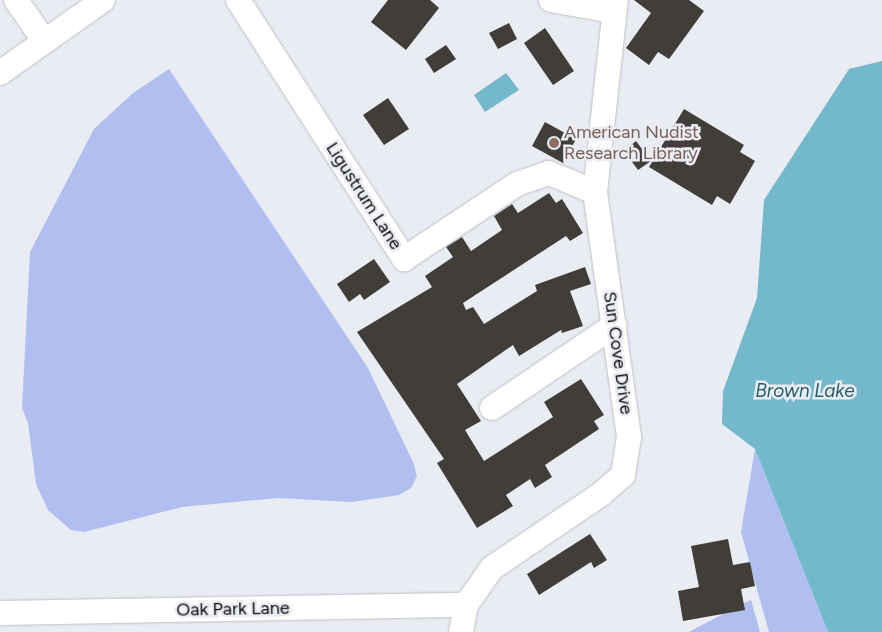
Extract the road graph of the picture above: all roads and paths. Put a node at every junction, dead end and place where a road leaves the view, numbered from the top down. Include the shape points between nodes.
1 (16, 0) edge
2 (103, 0) edge
3 (238, 0) edge
4 (551, 0) edge
5 (614, 5) edge
6 (44, 39) junction
7 (0, 73) edge
8 (595, 192) junction
9 (615, 325) junction
10 (492, 408) dead end
11 (466, 605) junction
12 (0, 613) edge
13 (461, 632) edge

1 - 6 street
2 - 6 street
3 - 8 street, Ligustrum Lane via 404,259 517,184 549,173
4 - 5 street
5 - 8 street, Sun Cove Drive
6 - 7 street
8 - 9 street, Sun Cove Drive
9 - 10 street
9 - 11 street, Sun Cove Drive via 629,437 623,474 600,495 492,568
11 - 12 street, Oak Park Lane
11 - 13 street, Sun Cove Drive

